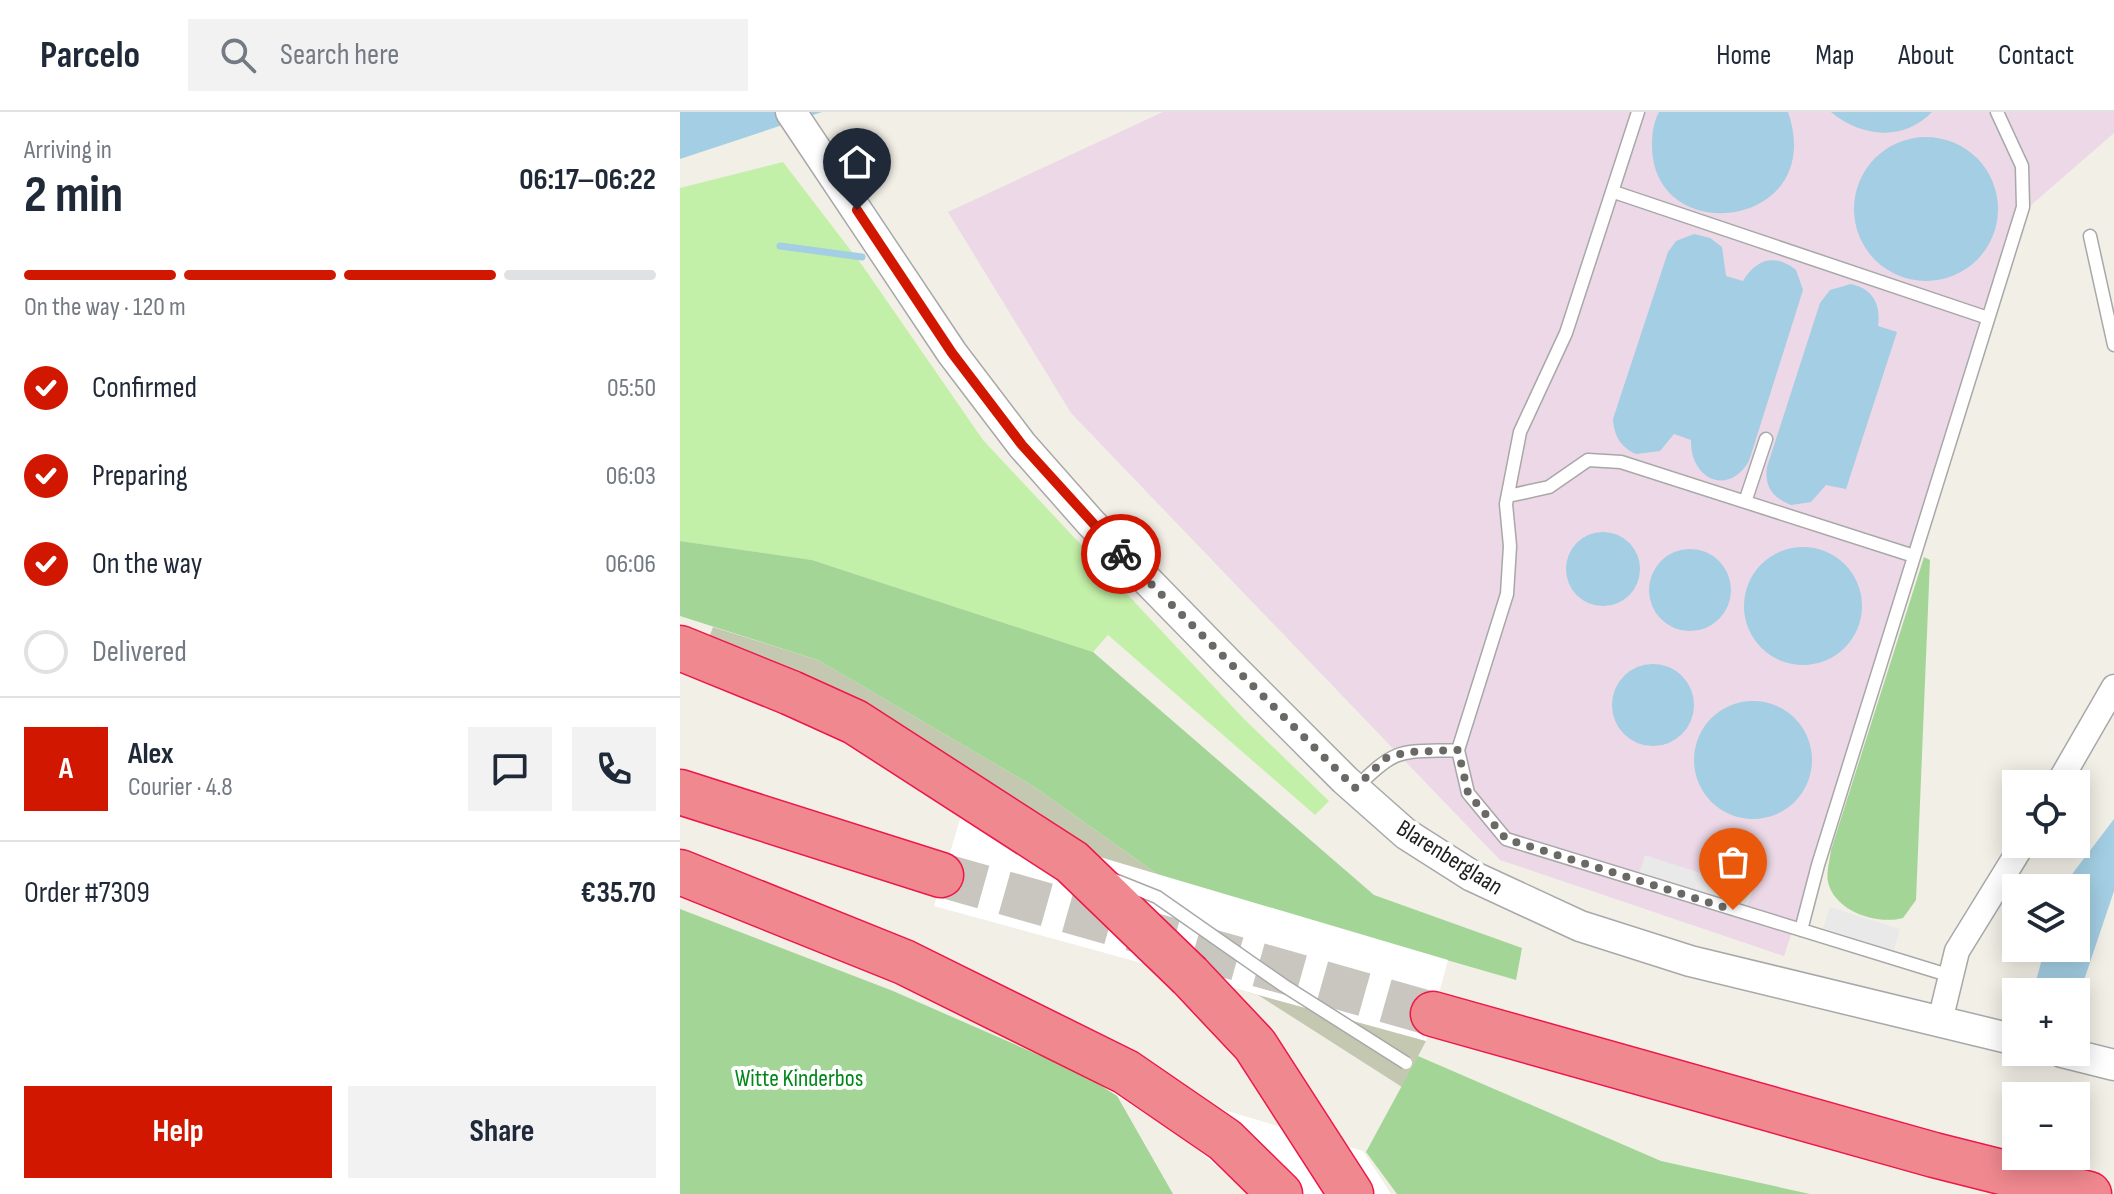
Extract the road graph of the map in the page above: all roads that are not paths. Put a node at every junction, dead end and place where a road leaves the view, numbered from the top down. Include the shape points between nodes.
1 (791, 112) edge
2 (1638, 112) edge
3 (1997, 112) edge
4 (1614, 192) junction
5 (2090, 236) dead end
6 (1988, 318) junction
7 (2114, 345) edge
8 (1766, 439) dead end
9 (1508, 496) junction
10 (1746, 499) junction
11 (1914, 556) junction
12 (680, 648) edge
13 (2114, 687) edge
14 (1458, 750) junction
15 (2066, 770) edge
16 (1355, 788) junction
17 (680, 792) edge
18 (2014, 858) edge
19 (1072, 862) junction
20 (680, 872) edge
21 (941, 875) tunnel mouth
22 (1801, 930) junction
23 (1951, 976) junction
24 (1433, 1014) tunnel mouth
25 (1940, 1021) junction
26 (2002, 1036) edge
27 (2090, 1059) edge
28 (1406, 1063) dead end
29 (2114, 1065) edge
30 (1280, 1194) edge
31 (1351, 1194) edge
32 (2089, 1194) edge

1 - 16 street, Blarenberglaan via 952,353 1022,445 1091,523
2 - 4 lane
3 - 6 lane via 2022,166 2023,207
4 - 6 lane
4 - 9 lane via 1566,333 1520,432
5 - 7 lane
6 - 11 lane
8 - 10 lane
9 - 10 lane via 1549,487 1588,460 1621,462
9 - 14 lane via 1507,594
10 - 11 lane
11 - 22 lane
12 - 19 highway, bridge via 855,722
13 - 15 street
14 - 16 lane via 1386,758
14 - 22 lane via 1468,793 1506,839
16 - 25 street, Blarenberglaan via 1406,834 1472,876 1580,926 1690,961
17 - 21 highway
18 - 23 street via 1957,951
19 - 28 lane, bridge via 1157,897
19 - 31 highway, bridge via 1255,1045
20 - 30 highway via 904,962 1126,1072 1225,1140
22 - 23 lane
23 - 25 street
24 - 32 highway
25 - 26 street, Blarenberglaan
27 - 29 street

